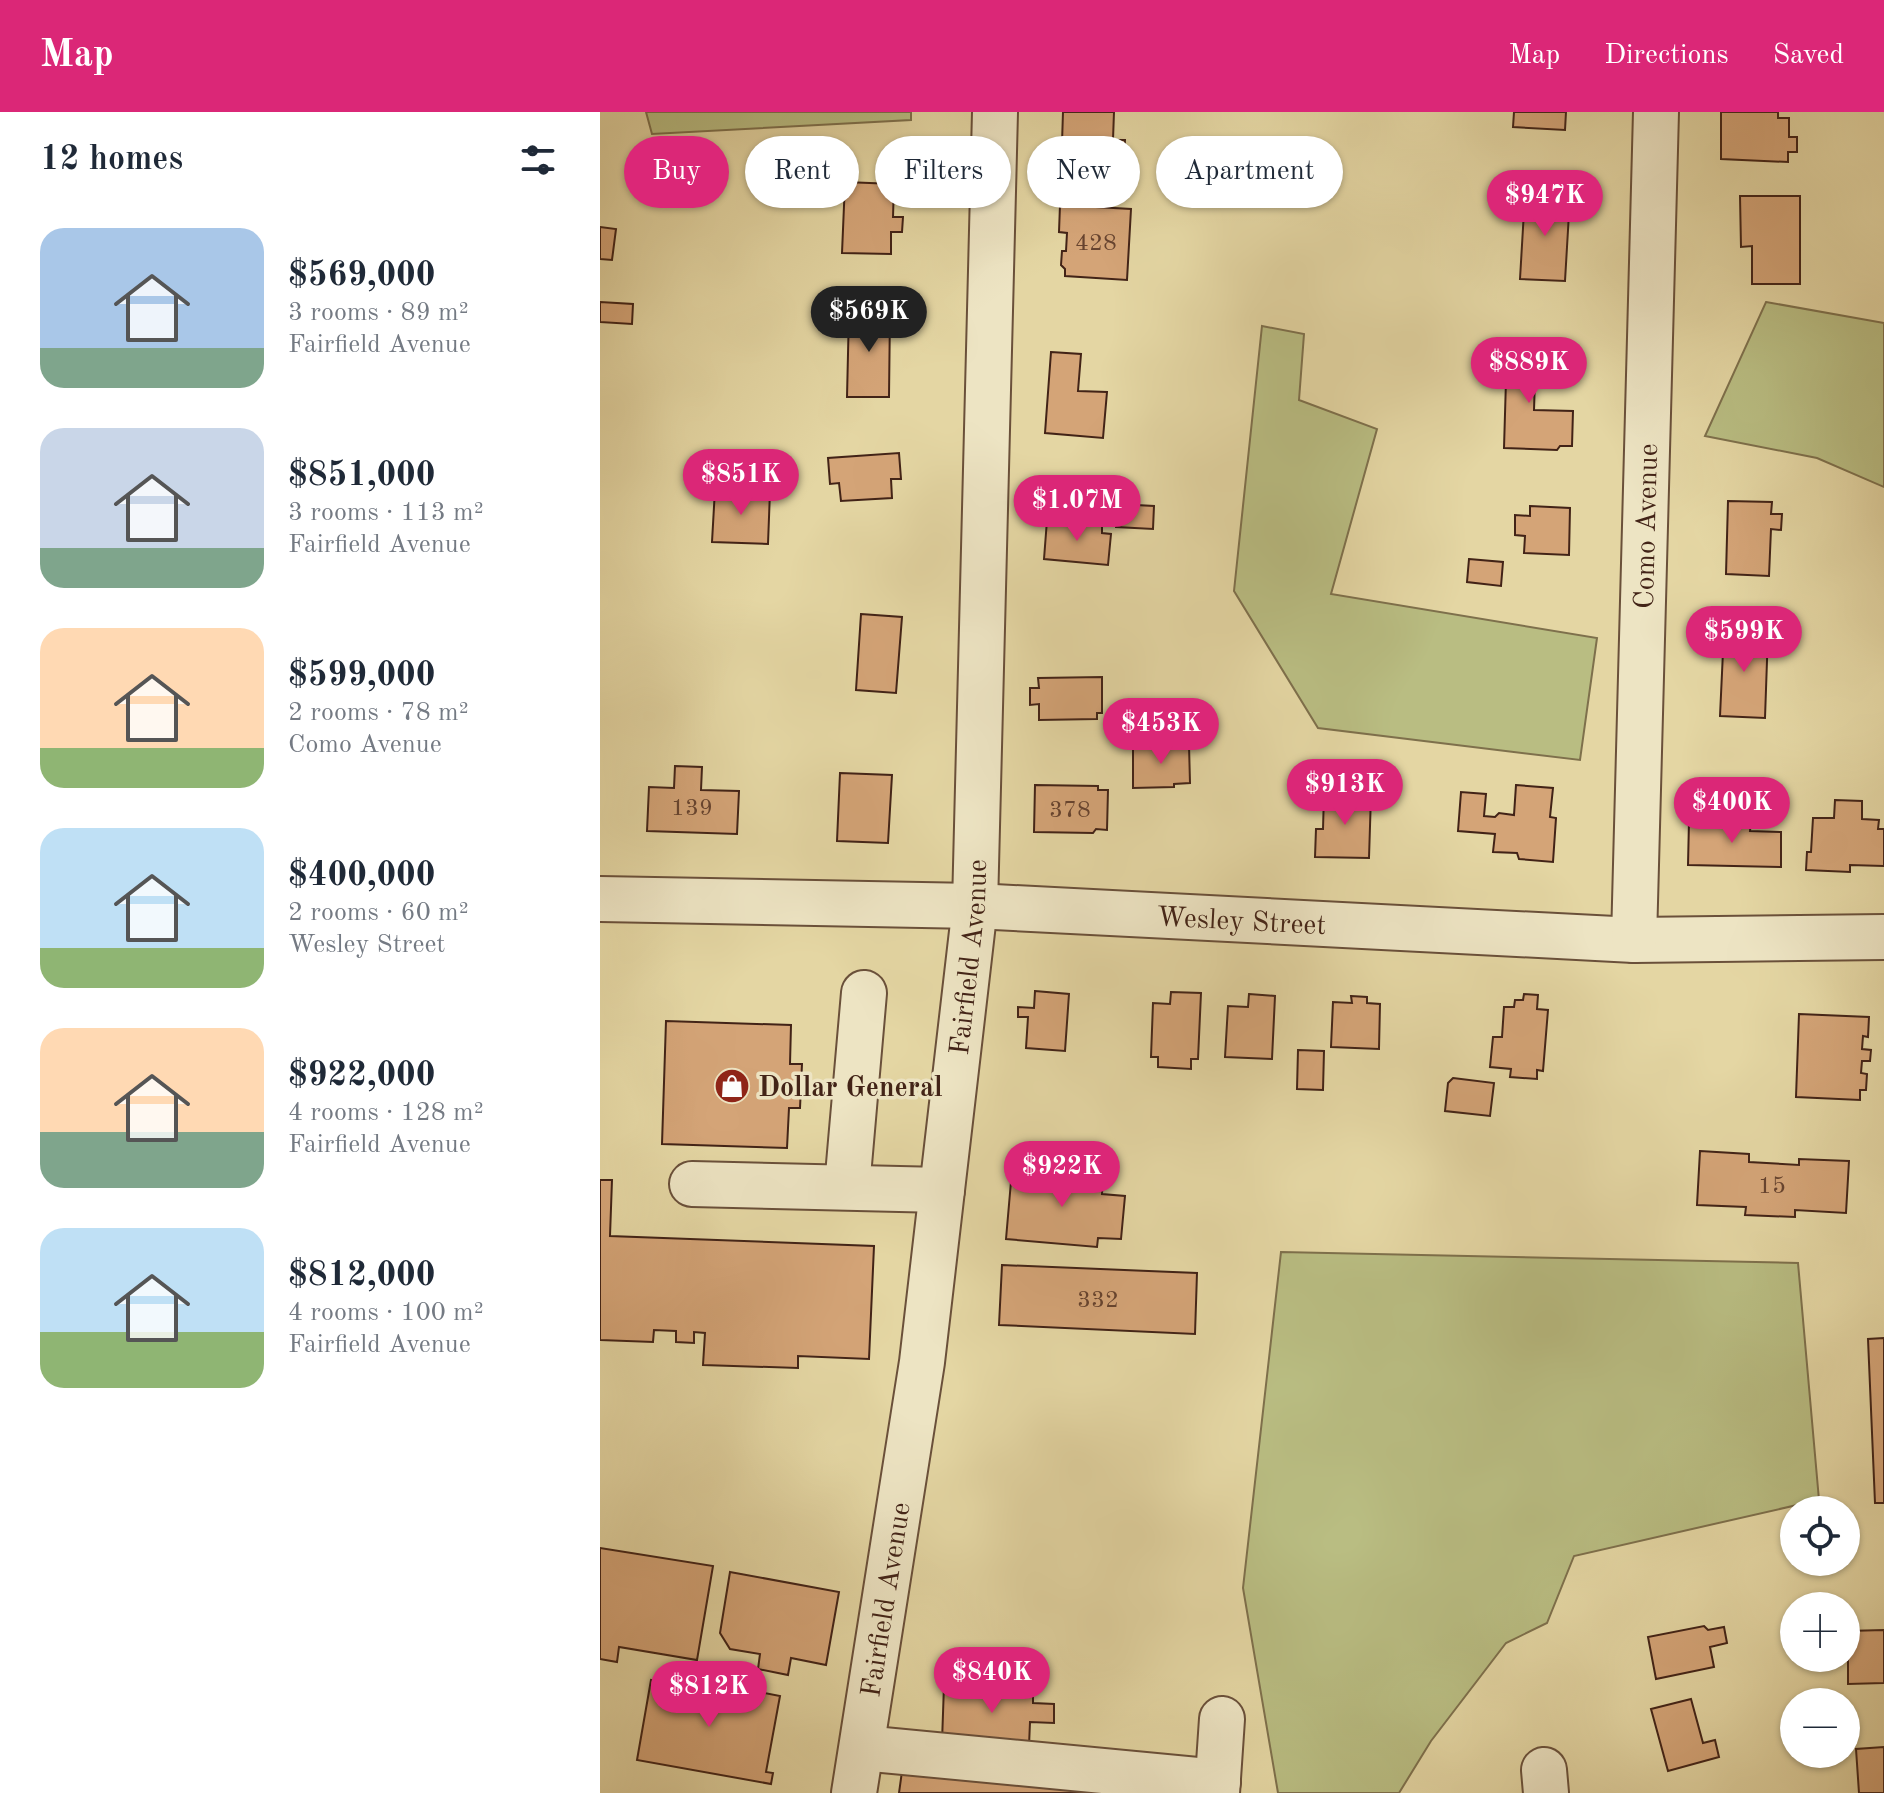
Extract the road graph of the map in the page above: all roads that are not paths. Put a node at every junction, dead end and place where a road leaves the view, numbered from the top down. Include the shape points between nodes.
1 (995, 112) edge
2 (1656, 112) edge
3 (600, 899) edge
4 (975, 906) junction
5 (1884, 937) edge
6 (1634, 940) junction
7 (864, 993) dead end
8 (692, 1184) dead end
9 (847, 1187) junction
10 (942, 1190) junction
11 (1222, 1719) dead end
12 (862, 1748) junction
13 (1217, 1788) edge
14 (854, 1793) edge

1 - 4 street, Fairfield Avenue
2 - 6 street, Como Avenue
3 - 4 street, Wesley Street
4 - 6 street, Wesley Street
4 - 10 street, Fairfield Avenue
5 - 6 street, Wesley Street
7 - 9 street
8 - 9 street
9 - 10 street
10 - 12 street, Fairfield Avenue via 922,1362
11 - 13 street
12 - 13 street
12 - 14 street, Fairfield Avenue

